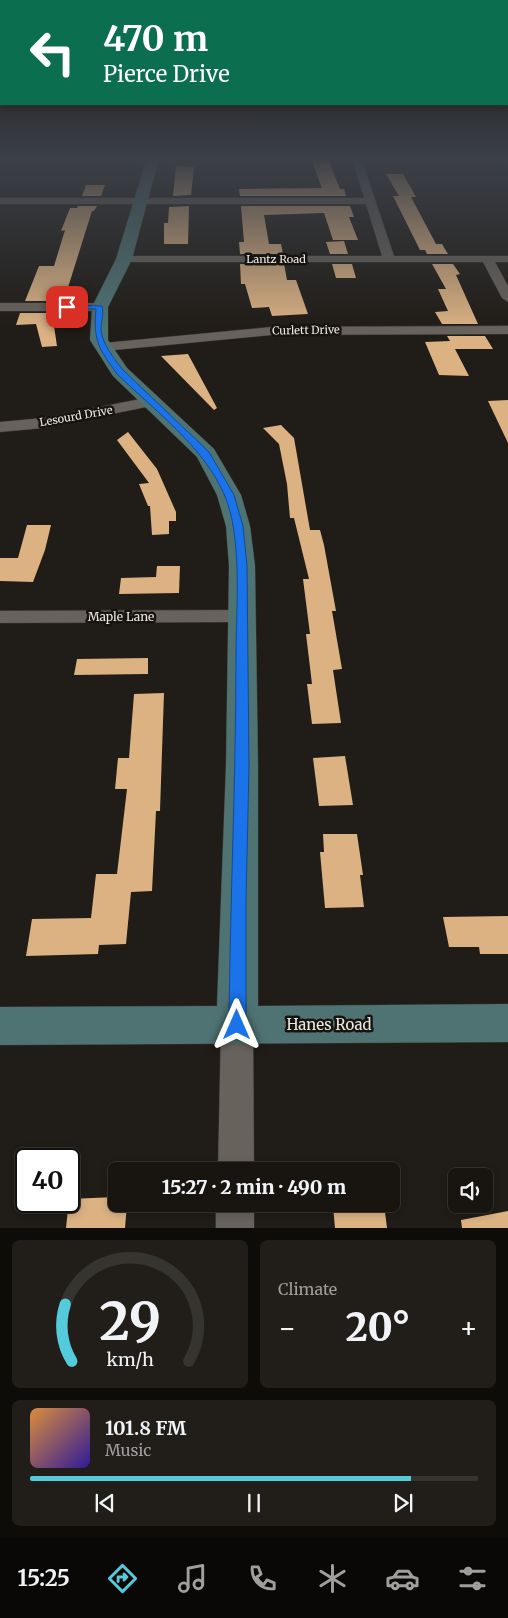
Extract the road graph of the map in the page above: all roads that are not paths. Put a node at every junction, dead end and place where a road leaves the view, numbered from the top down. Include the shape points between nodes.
1 (136, 215) edge
2 (374, 215) edge
3 (389, 258) junction
4 (124, 259) junction
5 (488, 260) junction
6 (508, 260) edge
7 (508, 298) edge
8 (0, 307) edge
9 (100, 307) junction
10 (508, 330) edge
11 (104, 347) junction
12 (151, 402) junction
13 (0, 427) edge
14 (242, 616) junction
15 (0, 617) edge
16 (508, 1023) edge
17 (237, 1025) junction
18 (0, 1026) edge
19 (236, 1162) edge
20 (235, 1212) edge
21 (235, 1228) edge

1 - 4 street
2 - 3 street
3 - 4 street, Lantz Road
3 - 5 street, Lantz Road
4 - 9 street
5 - 6 street, Lantz Road
5 - 7 street
8 - 9 street
9 - 11 street via 99,340
10 - 11 street, Curlett Drive via 271,330
11 - 12 street via 120,372
12 - 13 street, Lesourd Drive via 73,418
12 - 14 street via 206,454 229,495 238,526
14 - 15 street, Maple Lane
14 - 17 street
16 - 17 street, Hanes Road
17 - 18 street, Hanes Road
17 - 19 street
20 - 21 street

